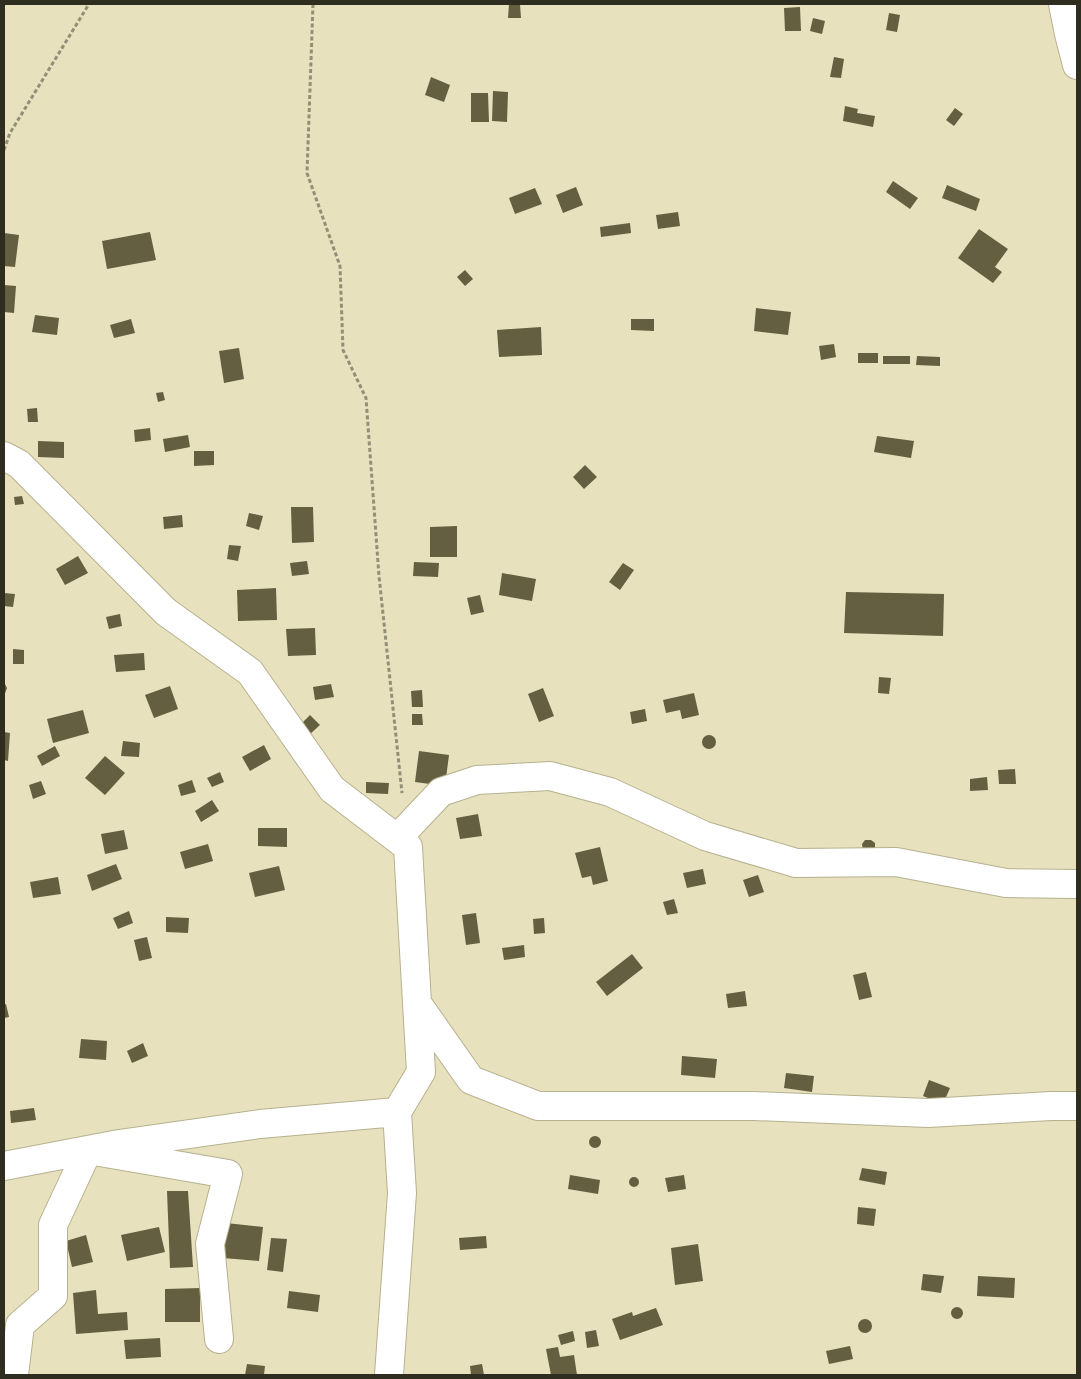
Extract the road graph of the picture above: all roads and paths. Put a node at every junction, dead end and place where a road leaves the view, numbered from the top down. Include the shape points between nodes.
1 (89, 4) edge
2 (313, 4) edge
3 (1063, 4) edge
4 (1077, 65) edge
5 (4, 150) edge
6 (4, 456) edge
7 (406, 829) joint
8 (1077, 884) edge
9 (417, 1003) junction
10 (1077, 1106) edge
11 (397, 1112) junction
12 (88, 1150) junction
13 (4, 1166) edge
14 (219, 1339) dead end
15 (14, 1375) edge
16 (389, 1375) edge

1 - 5 path via 10,133
2 - 7 path via 307,173 340,266 343,350 366,398 379,576
3 - 4 street
6 - 9 street via 20,464 166,612 250,672 332,789 408,847
7 - 8 street via 441,792 476,780 550,776 610,792 705,836 796,863 896,862 1006,883
9 - 10 street via 471,1080 538,1106 753,1106 928,1113
9 - 11 street via 421,1072
11 - 12 street via 260,1124
11 - 16 street via 402,1193
12 - 13 street
12 - 14 street via 228,1174 210,1244
12 - 15 street via 53,1224 54,1296 20,1325

